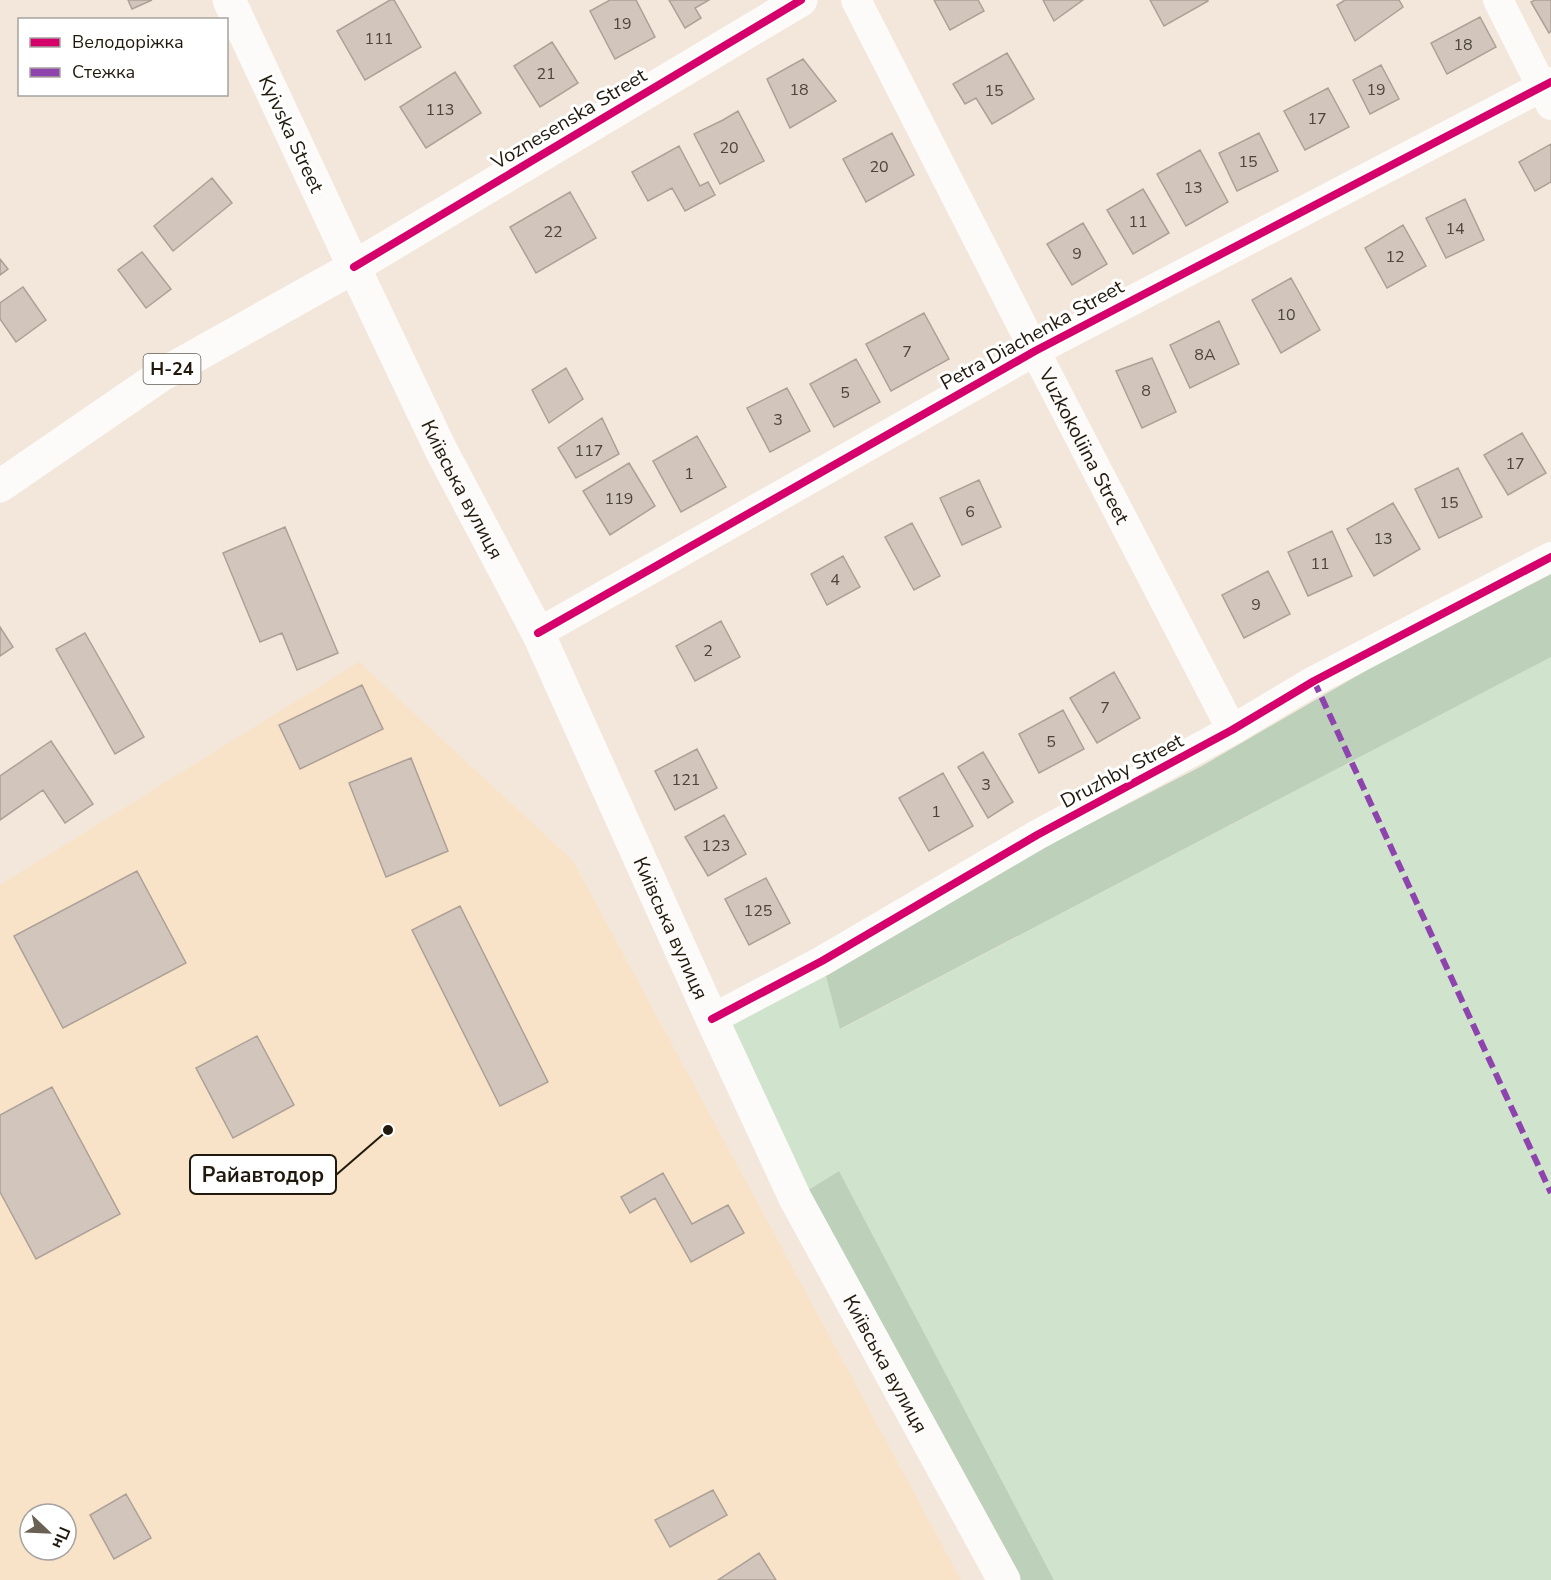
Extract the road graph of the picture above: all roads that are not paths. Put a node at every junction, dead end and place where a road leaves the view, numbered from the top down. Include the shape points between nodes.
1 (229, 0) edge
2 (801, 0) edge
3 (856, 0) edge
4 (1498, 0) edge
5 (1548, 91) edge
6 (354, 267) junction
7 (1035, 351) junction
8 (0, 486) edge
9 (1551, 557) edge
10 (538, 633) junction
11 (1232, 730) junction
12 (712, 1019) junction
13 (1004, 1580) edge

1 - 6 main road, Kyivska Street
2 - 6 main road, Voznesenska Street
3 - 7 street, Vuzkokoliina Street
4 - 5 street
5 - 7 street, Petra Diachenka Street
6 - 8 main road, Voznesenska Street / Н-24 via 163,374
6 - 10 main road, Київська вулиця via 441,450
7 - 10 street, Petra Diachenka Street
7 - 11 street, Vuzkokoliina Street
9 - 11 street, Druzhby Street via 1314,681
10 - 12 main road, Київська вулиця
11 - 12 street, Druzhby Street via 1037,835 822,962
12 - 13 main road, Київська вулиця via 795,1198

